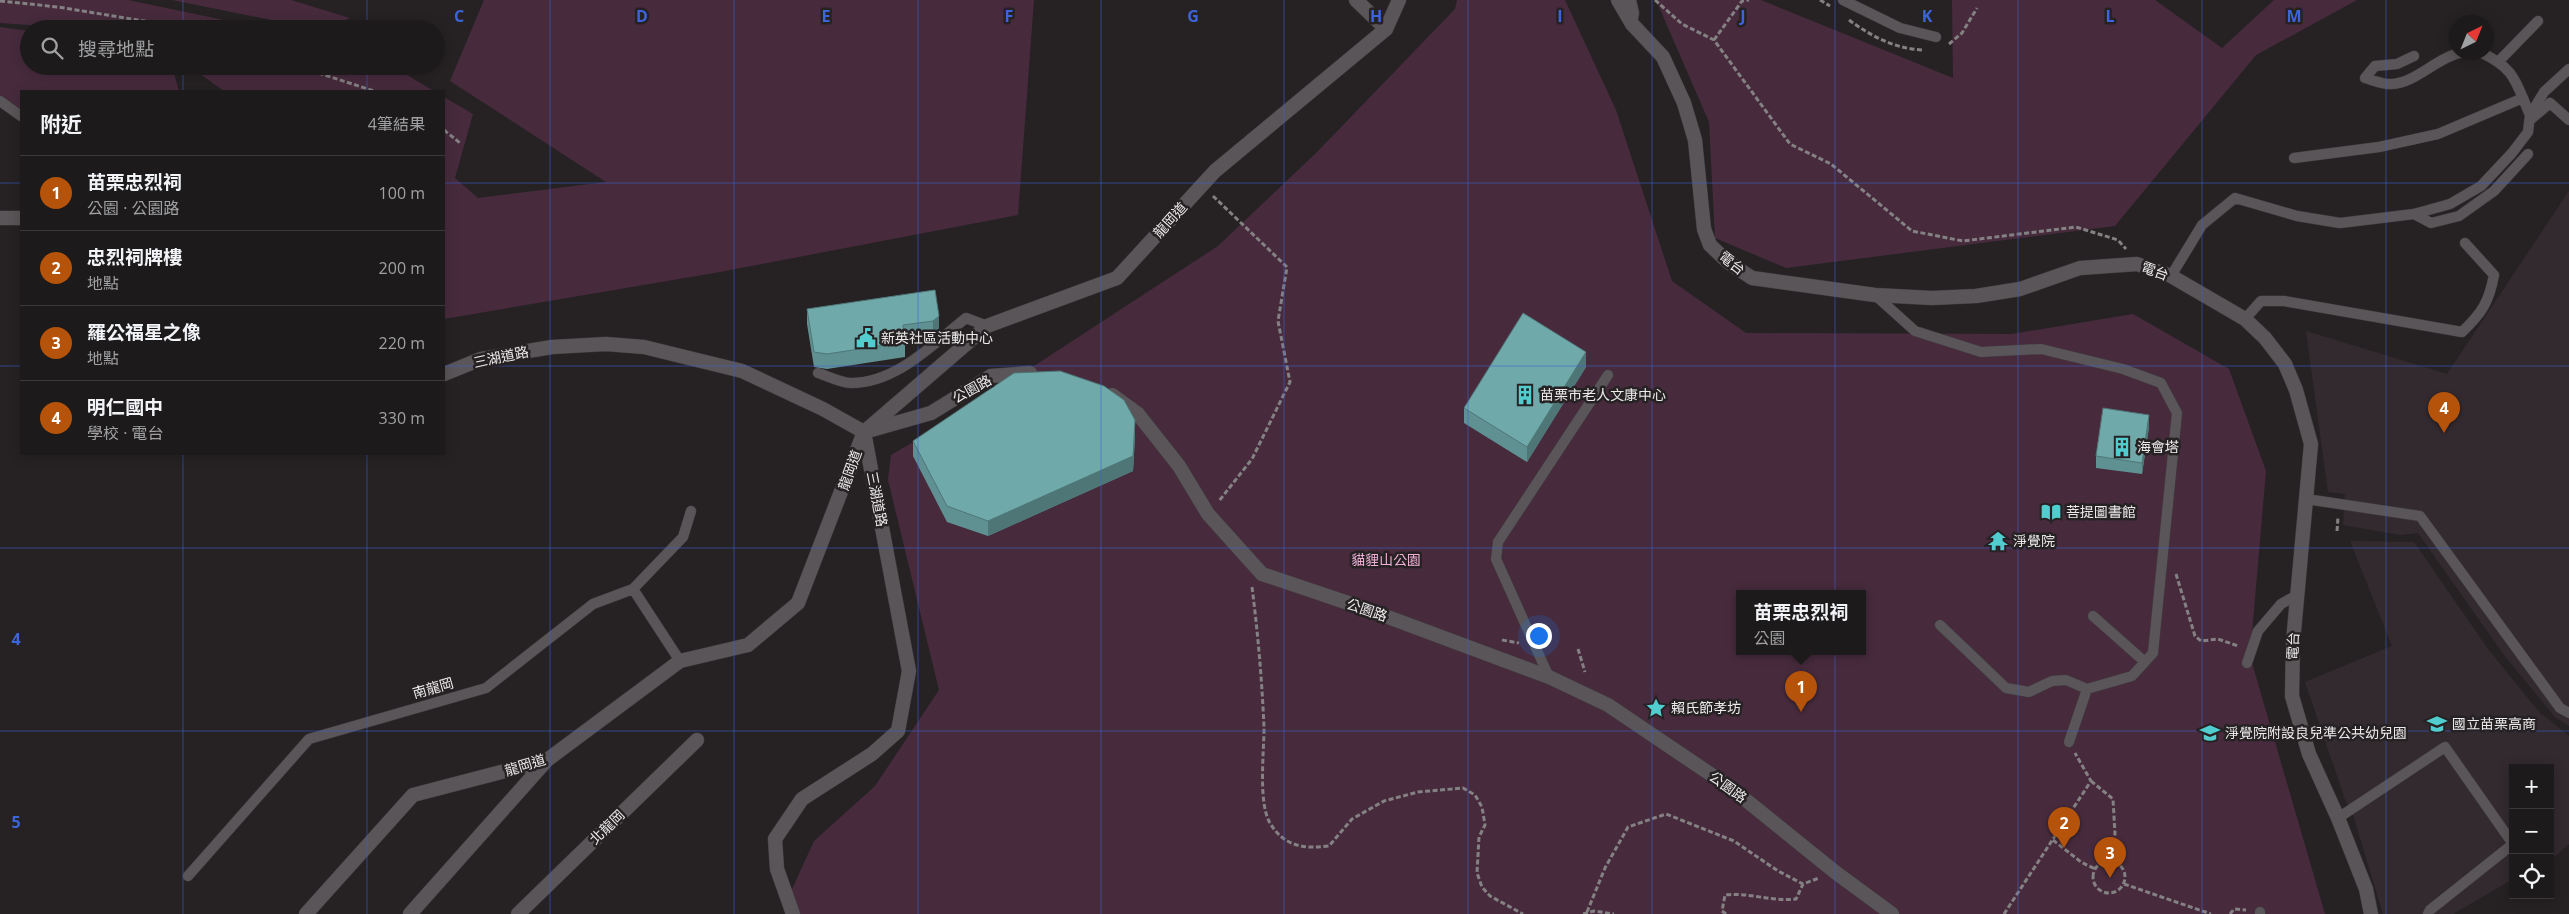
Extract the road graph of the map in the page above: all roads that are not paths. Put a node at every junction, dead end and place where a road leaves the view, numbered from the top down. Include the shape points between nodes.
1 (1356, 0) edge
2 (1399, 0) edge
3 (1618, 0) edge
4 (1630, 0) edge
5 (1843, 0) edge
6 (2538, 21) dead end
7 (1632, 24) junction
8 (1386, 29) junction
9 (1936, 37) dead end
10 (2449, 55) edge
11 (2414, 56) dead end
12 (2494, 59) edge
13 (2499, 61) junction
14 (2569, 69) edge
15 (2523, 98) junction
16 (0, 101) edge
17 (20, 115) edge
18 (2530, 118) junction
19 (2569, 120) edge
20 (2528, 154) dead end
21 (2294, 158) dead end
22 (2414, 214) junction
23 (0, 218) edge
24 (20, 218) edge
25 (2466, 243) dead end
26 (2171, 276) junction
27 (1876, 295) junction
28 (2245, 319) junction
29 (987, 326) junction
30 (1048, 372) edge
31 (818, 373) dead end
32 (445, 374) edge
33 (1608, 375) dead end
34 (1099, 387) edge
35 (864, 432) junction
36 (2306, 499) junction
37 (691, 511) dead end
38 (633, 589) junction
39 (2297, 595) junction
40 (2093, 616) dead end
41 (1940, 625) dead end
42 (680, 662) junction
43 (2145, 662) junction
44 (2247, 663) dead end
45 (1548, 677) junction
46 (2087, 689) junction
47 (2569, 713) edge
48 (697, 740) dead end
49 (2069, 742) road end
50 (547, 760) junction
51 (2338, 818) junction
52 (2509, 838) edge
53 (2509, 847) edge
54 (188, 876) dead end
55 (306, 914) edge
56 (410, 914) edge
57 (518, 914) edge
58 (793, 914) edge
59 (1892, 914) edge
60 (2371, 914) edge
61 (2428, 914) edge

1 - 8 street
2 - 8 street, 龍岡道
3 - 7 street, 電台
4 - 7 lane via 1634,13
5 - 9 lane via 1900,28
6 - 13 lane
7 - 27 street, 電台 via 1663,57 1684,103 1695,140 1704,229 1710,245 1752,278
8 - 29 street, 龍岡道 via 1215,171 1117,278
10 - 11 lane via 2419,75 2392,84 2364,78 2375,66 2397,64
12 - 13 lane
13 - 15 lane via 2515,78
14 - 18 lane via 2544,92
15 - 18 lane
15 - 21 lane via 2438,134 2379,147
16 - 17 lane
18 - 19 lane via 2550,103
18 - 22 lane via 2528,132 2523,139 2481,186 2450,204
20 - 22 lane via 2494,191 2459,216 2431,223
22 - 26 lane via 2340,223 2297,216 2235,198 2202,225
23 - 24 street
25 - 28 lane via 2494,275 2489,300 2462,332 2284,300 2261,301
26 - 27 street, 電台 via 2137,264 2080,268 2020,288 1976,296
26 - 28 street, 電台
27 - 43 lane via 1915,331 1981,352 2041,349 2123,369 2162,383 2176,413 2153,653
28 - 36 street, 電台 via 2285,364 2296,390 2311,444
29 - 31 lane via 966,318 917,357 878,380 849,383
29 - 35 street, 龍岡道
30 - 35 street, 公園路 via 991,376 930,413
32 - 35 street, 三湖道路 via 481,359 552,348 606,344 644,347 742,371
33 - 45 lane via 1498,542 1496,559 1499,568
34 - 45 street, 公園路 via 1138,414 1179,466 1208,514 1262,574
35 - 42 street, 龍岡道 via 798,603 748,645
35 - 58 street, 三湖道路 via 909,671 898,731 872,754 802,799 775,839 777,869
36 - 39 street, 電台
36 - 47 lane via 2420,516 2560,708
37 - 38 lane via 683,537
38 - 42 lane
38 - 54 lane, 南龍岡 via 593,604 486,688 309,739
39 - 44 lane via 2281,604 2258,631
39 - 51 street, 電台 via 2292,696 2309,754
40 - 43 lane
41 - 46 lane via 2006,688 2029,692 2052,681 2066,680
42 - 50 street, 龍岡道
43 - 46 lane via 2132,676
45 - 59 street, 公園路 via 1608,705 1731,788
46 - 49 lane
48 - 57 street, 北龍岡
50 - 55 street, 龍岡道 via 413,796
50 - 56 street
51 - 52 lane via 2445,747
51 - 60 street, 電台 via 2366,889
53 - 61 lane

